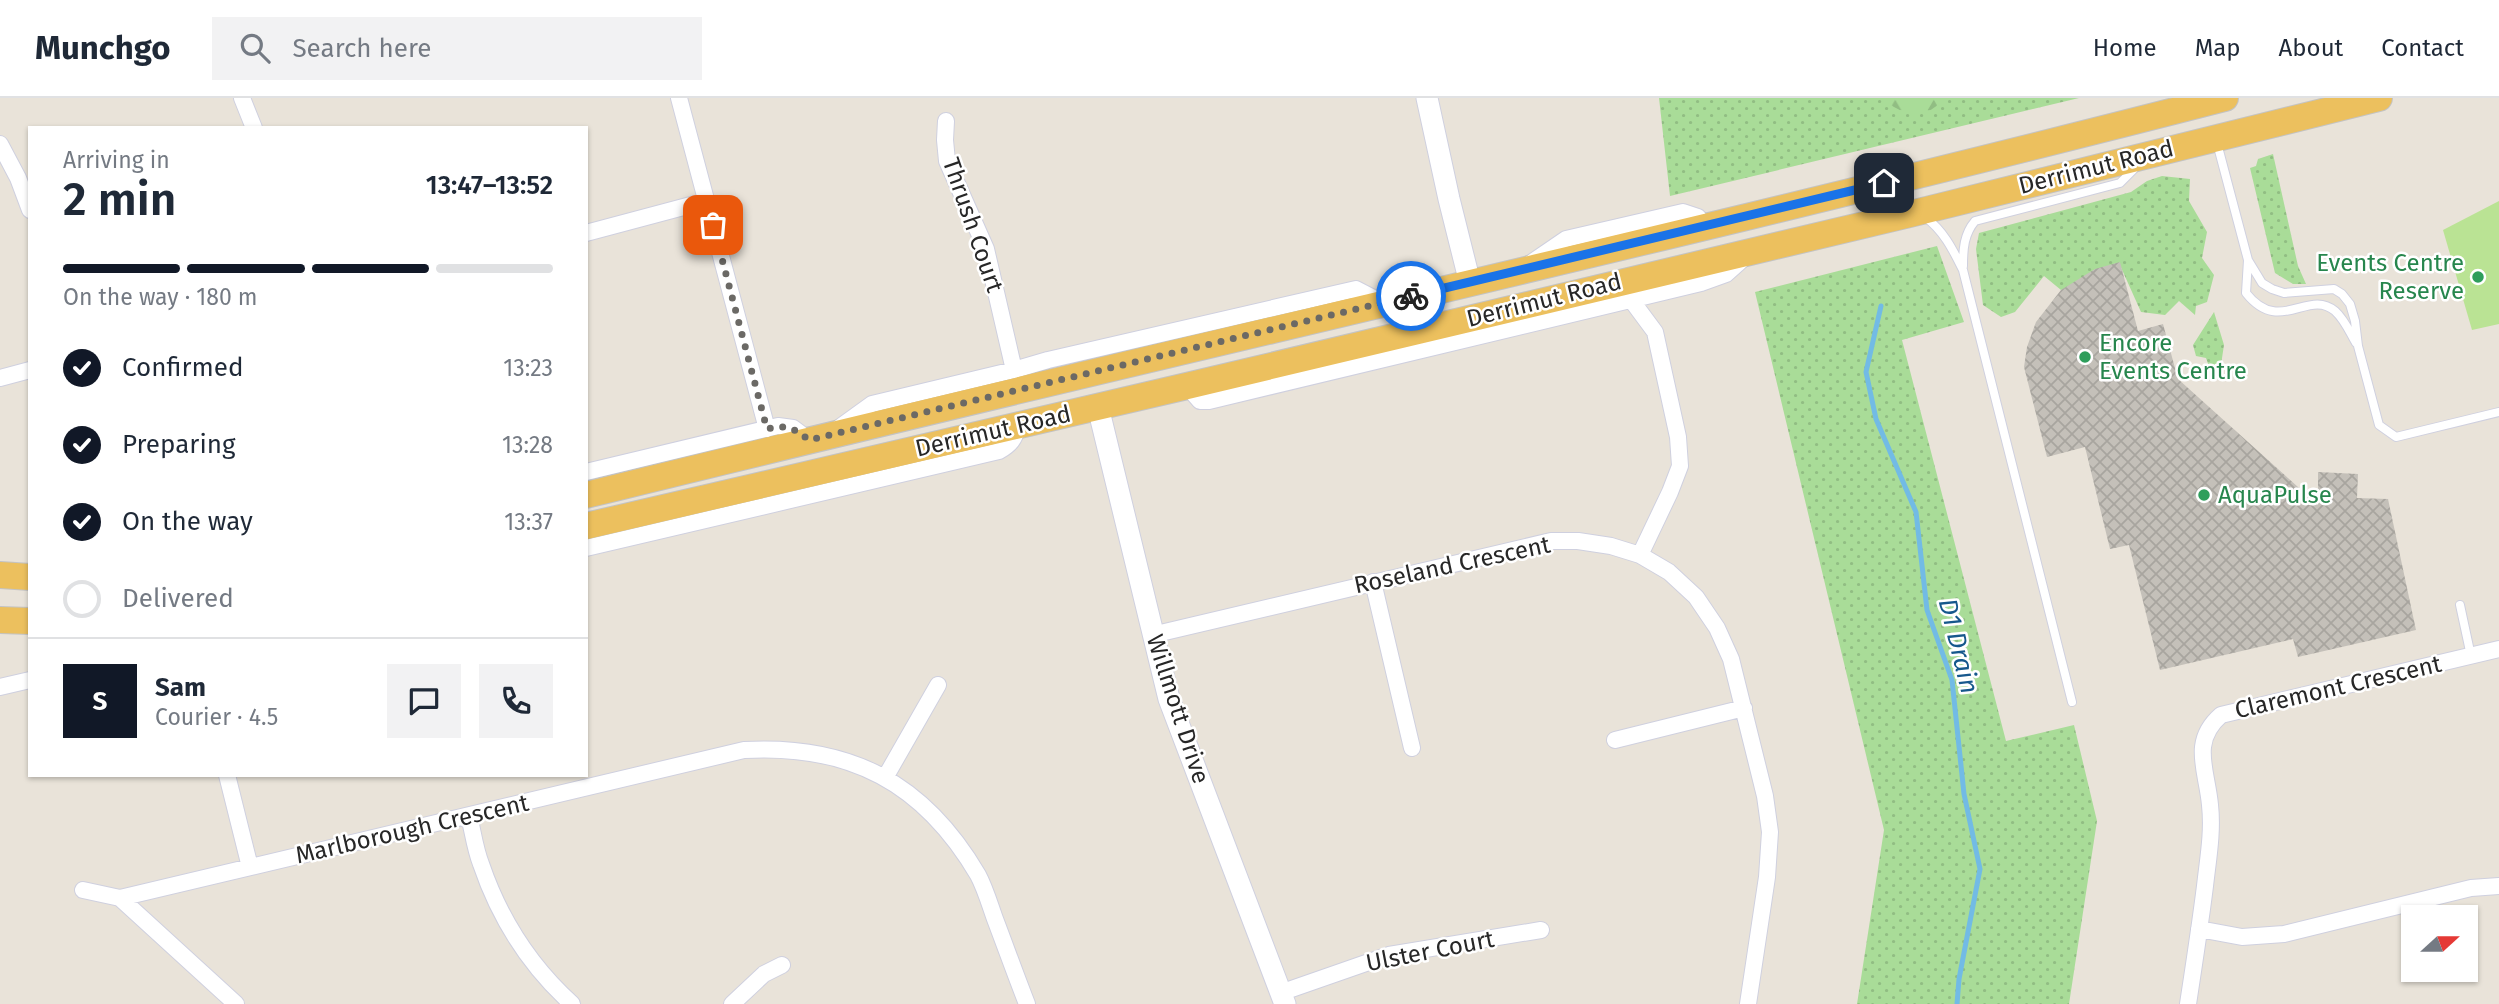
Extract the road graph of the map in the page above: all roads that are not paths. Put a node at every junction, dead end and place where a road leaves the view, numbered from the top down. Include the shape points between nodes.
1 (261, 98) edge
2 (679, 98) edge
3 (1427, 98) edge
4 (2379, 98) edge
5 (2215, 101) edge
6 (244, 102) edge
7 (946, 121) dead end
8 (253, 126) edge
9 (2215, 138) junction
10 (0, 144) edge
11 (2149, 154) junction
12 (706, 201) junction
13 (28, 206) edge
14 (1910, 214) junction
15 (588, 232) edge
16 (1751, 250) junction
17 (2248, 260) junction
18 (1963, 270) junction
19 (1471, 283) junction
20 (1632, 301) junction
21 (1383, 303) junction
22 (1478, 316) junction
23 (2358, 346) junction
24 (1014, 370) junction
25 (28, 371) edge
26 (1090, 373) junction
27 (0, 378) edge
28 (1187, 386) junction
29 (983, 398) junction
30 (1098, 407) junction
31 (2499, 412) edge
32 (1018, 426) junction
33 (818, 438) junction
34 (765, 440) junction
35 (588, 471) edge
36 (802, 476) junction
37 (588, 494) edge
38 (588, 526) edge
39 (588, 548) edge
40 (1640, 555) junction
41 (0, 575) edge
42 (28, 577) edge
43 (1373, 582) junction
44 (2460, 605) dead end
45 (0, 620) edge
46 (28, 621) edge
47 (1153, 635) junction
48 (2499, 649) edge
49 (2471, 656) junction
50 (28, 680) edge
51 (938, 685) dead end
52 (0, 687) edge
53 (2072, 702) dead end
54 (1744, 708) junction
55 (1615, 740) dead end
56 (1412, 748) dead end
57 (886, 776) junction
58 (228, 777) edge
59 (469, 816) junction
60 (250, 867) junction
61 (2499, 886) edge
62 (83, 890) dead end
63 (120, 898) junction
64 (2199, 929) junction
65 (1541, 930) dead end
66 (782, 965) dead end
67 (1282, 999) edge
68 (236, 1004) edge
69 (572, 1004) edge
70 (732, 1004) edge
71 (1027, 1004) edge
72 (1748, 1004) edge
73 (2188, 1004) edge

1 - 6 street
2 - 12 street
3 - 19 street
4 - 9 highway, Derrimut Road
5 - 9 highway
5 - 19 highway, Derrimut Road
6 - 8 street
7 - 24 street, Thrush Court via 947,160 986,249
9 - 11 highway, Derrimut Road
9 - 17 lane
10 - 13 street
11 - 14 highway, Derrimut Road
11 - 18 lane via 2120,183 1975,221 1963,248
12 - 15 street
12 - 34 street
14 - 16 highway, Derrimut Road
14 - 18 lane via 1925,217 1936,226
16 - 20 street via 1727,274
16 - 22 highway, Derrimut Road
17 - 23 lane via 2262,283 2272,289 2284,293 2334,289 2342,294 2350,304
17 - 23 lane via 2246,293 2256,304 2281,313 2314,305 2329,307
18 - 53 lane
19 - 21 highway, Derrimut Road
19 - 22 highway
20 - 28 street via 1209,401 1200,401
20 - 40 street via 1655,332 1680,467
21 - 24 street via 1356,289
21 - 26 highway, Derrimut Road
22 - 28 highway, Derrimut Road
23 - 31 lane via 2379,425 2396,437
24 - 33 street via 872,404
25 - 27 street
26 - 29 highway, Derrimut Road
26 - 30 highway
28 - 30 highway, Derrimut Road
29 - 32 highway via 1010,409
29 - 33 highway, Derrimut Road
30 - 32 highway, Derrimut Road
30 - 47 street, Willmott Drive
32 - 36 highway, Derrimut Road
32 - 39 street via 1016,436 999,451
33 - 34 highway, Derrimut Road
34 - 35 street
34 - 36 highway via 759,464 762,470 769,475
34 - 37 highway, Derrimut Road
36 - 38 highway, Derrimut Road
40 - 43 street, Roseland Crescent via 1611,546 1551,541
40 - 54 street, Roseland Crescent via 1669,572 1696,597 1731,659
41 - 42 highway
43 - 47 street, Roseland Crescent
43 - 56 street
44 - 49 lane
45 - 46 highway
47 - 67 street, Willmott Drive via 1169,699
48 - 49 street, Claremont Crescent
49 - 64 street, Claremont Crescent via 2221,715 2209,725 2203,753 2211,838
50 - 52 street
51 - 57 street
54 - 55 street
54 - 72 street, Roseland Crescent via 1770,832
57 - 59 street, Marlborough Crescent via 812,752 744,750
57 - 71 street, Marlborough Crescent via 939,820 979,877
58 - 60 street
59 - 60 street, Marlborough Crescent
59 - 69 street via 480,863 500,911 539,970
60 - 63 street, Marlborough Crescent
61 - 64 street via 2470,888 2284,934 2242,937
62 - 63 street
63 - 68 street
64 - 73 street, Claremont Crescent
65 - 67 street, Ulster Court via 1389,955
66 - 70 street via 764,974

